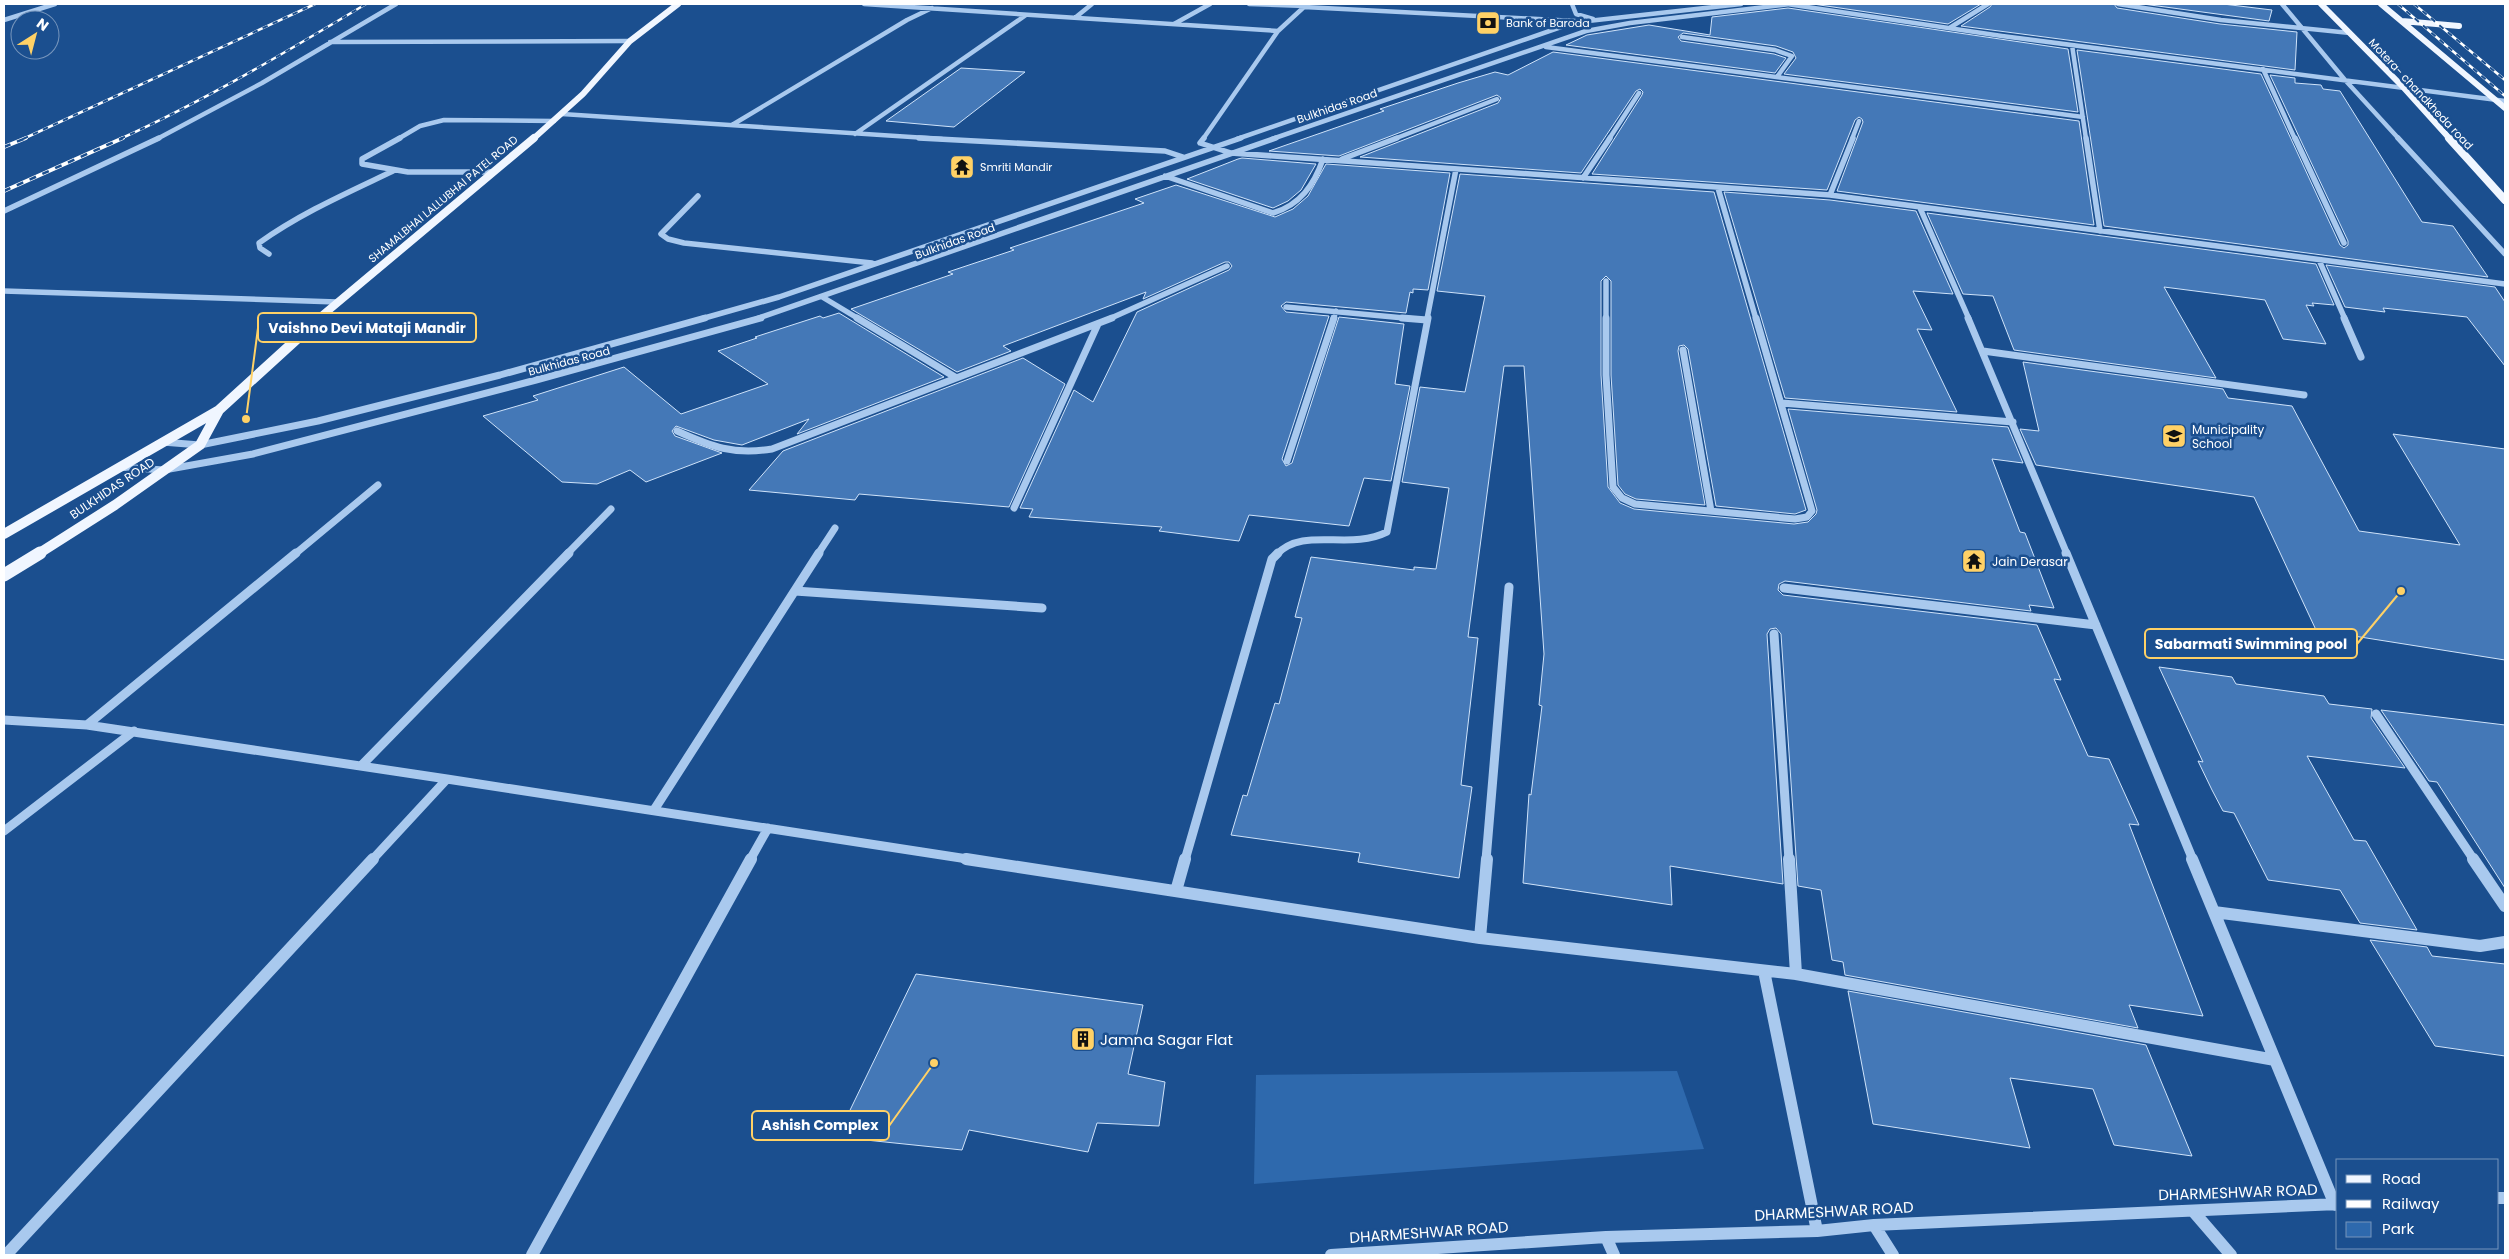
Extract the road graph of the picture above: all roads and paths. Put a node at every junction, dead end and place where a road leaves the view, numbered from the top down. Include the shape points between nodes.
1 (55, 4) edge
2 (396, 4) edge
3 (678, 4) edge
4 (864, 4) edge
5 (1092, 4) edge
6 (1210, 4) edge
7 (1249, 4) edge
8 (1572, 4) edge
9 (1741, 4) edge
10 (1789, 4) edge
11 (1988, 4) edge
12 (2118, 4) edge
13 (2282, 4) edge
14 (2321, 4) edge
15 (2381, 4) edge
16 (1305, 5) edge
17 (932, 8) junction
18 (1026, 14) junction
19 (1076, 18) junction
20 (4, 20) edge
21 (1596, 20) junction
22 (2402, 21) junction
23 (1579, 22) junction
24 (1174, 24) junction
25 (1614, 25) junction
26 (2459, 26) dead end
27 (1951, 27) junction
28 (1599, 28) junction
29 (2304, 28) junction
30 (1278, 31) junction
31 (2350, 33) junction
32 (1682, 37) dead end
33 (630, 41) junction
34 (330, 42) junction
35 (2072, 45) junction
36 (1543, 46) junction
37 (2264, 69) junction
38 (1777, 77) junction
39 (2345, 80) junction
40 (2404, 88) junction
41 (1639, 93) dead end
42 (1496, 99) dead end
43 (2496, 100) junction
44 (2505, 101) edge
45 (2505, 108) edge
46 (562, 114) junction
47 (2083, 117) junction
48 (1859, 121) dead end
49 (554, 122) junction
50 (732, 125) junction
51 (855, 134) junction
52 (1210, 147) junction
53 (1231, 153) junction
54 (1182, 157) junction
55 (1323, 159) junction
56 (1339, 160) junction
57 (1203, 163) junction
58 (1456, 168) junction
59 (393, 171) junction
60 (491, 172) junction
61 (1165, 176) junction
62 (1582, 178) junction
63 (1718, 188) junction
64 (1830, 195) junction
65 (698, 196) dead end
66 (2505, 200) edge
67 (1920, 208) junction
68 (4, 211) edge
69 (2100, 231) junction
70 (2344, 243) dead end
71 (926, 245) junction
72 (269, 254) dead end
73 (948, 254) junction
74 (2505, 254) edge
75 (2320, 260) junction
76 (875, 263) junction
77 (1227, 266) dead end
78 (830, 279) junction
79 (1606, 281) dead end
80 (2505, 284) edge
81 (850, 289) junction
82 (4, 290) edge
83 (824, 298) junction
84 (338, 302) junction
85 (1286, 307) dead end
86 (1336, 311) junction
87 (1427, 320) junction
88 (1098, 324) junction
89 (1683, 350) dead end
90 (1983, 351) junction
91 (2361, 357) dead end
92 (955, 377) junction
93 (2304, 395) dead end
94 (1782, 403) junction
95 (219, 410) junction
96 (2013, 422) junction
97 (677, 431) dead end
98 (162, 442) junction
99 (200, 445) junction
100 (1286, 461) dead end
101 (119, 467) junction
102 (164, 470) junction
103 (378, 484) dead end
104 (1014, 508) dead end
105 (611, 509) dead end
106 (1711, 511) junction
107 (835, 528) dead end
108 (4, 534) edge
109 (4, 575) edge
110 (1509, 587) dead end
111 (1784, 588) dead end
112 (795, 591) junction
113 (1042, 608) dead end
114 (2096, 625) junction
115 (1774, 634) dead end
116 (2376, 714) dead end
117 (4, 720) edge
118 (87, 724) junction
119 (134, 731) junction
120 (362, 766) junction
121 (448, 779) junction
122 (654, 810) junction
123 (768, 828) junction
124 (4, 831) edge
125 (1176, 891) junction
126 (2505, 906) edge
127 (2214, 912) junction
128 (1480, 938) junction
129 (2505, 942) edge
130 (1764, 971) junction
131 (1796, 974) junction
132 (2275, 1060) junction
133 (2336, 1204) edge
134 (2193, 1211) junction
135 (1874, 1225) junction
136 (1817, 1231) junction
137 (1606, 1237) junction
138 (6, 1255) edge
139 (532, 1255) edge
140 (1331, 1255) edge
141 (1614, 1255) edge
142 (1893, 1255) edge
143 (2231, 1255) edge

1 - 20 street
2 - 34 street
3 - 33 main road, SHAMALBHAI LALLUBHAI PATEL ROAD
4 - 17 street
5 - 19 street
6 - 24 street
7 - 16 street
8 - 21 street via 1576,14
9 - 21 street, Bulkhidas Road
10 - 25 street, Bulkhidas Road
10 - 27 street
11 - 27 street
12 - 29 street via 2221,20
13 - 29 street
14 - 31 main road, Motera- chandkheda road
15 - 22 main road
16 - 23 street
16 - 30 street
17 - 18 street
17 - 50 street
18 - 19 street
18 - 51 street
19 - 24 street
21 - 23 street, Bulkhidas Road
21 - 25 street
22 - 26 main road
22 - 43 main road
23 - 28 street
23 - 52 street, Bulkhidas Road
24 - 30 street
25 - 28 street, Bulkhidas Road
27 - 35 street
28 - 36 street, Bulkhidas Road
29 - 31 street
29 - 39 street
30 - 52 street via 1200,143
31 - 40 main road, Motera- chandkheda road
32 - 38 street via 1775,50 1792,56
33 - 34 street
33 - 46 main road, SHAMALBHAI LALLUBHAI PATEL ROAD
34 - 68 street via 262,83 145,145
35 - 37 street
35 - 47 street
36 - 38 street
36 - 53 street, Bulkhidas Road
37 - 39 street
37 - 70 street
38 - 47 street
39 - 40 street
39 - 74 street
40 - 43 street
40 - 66 main road, Motera- chandkheda road
41 - 62 street
42 - 56 street
43 - 44 street
43 - 45 main road
46 - 49 main road, SHAMALBHAI LALLUBHAI PATEL ROAD
46 - 50 street
47 - 69 street
48 - 64 street
49 - 59 street via 463,119 433,122 362,159 362,164 367,166
49 - 60 main road, SHAMALBHAI LALLUBHAI PATEL ROAD
50 - 51 street
51 - 54 street via 1165,151
52 - 53 street
52 - 54 street, Bulkhidas Road
53 - 55 street
53 - 57 street, Bulkhidas Road
54 - 57 street
54 - 71 street, Bulkhidas Road
55 - 56 street
55 - 61 street via 1316,180 1296,203 1272,213
56 - 58 street
57 - 61 street, Bulkhidas Road
58 - 62 street
58 - 87 street
59 - 60 street
59 - 72 street via 268,236 259,243 260,248
60 - 84 main road, SHAMALBHAI LALLUBHAI PATEL ROAD
61 - 73 street, Bulkhidas Road
62 - 63 street
63 - 64 street
63 - 94 street
64 - 67 street
65 - 76 street via 661,234 684,243
67 - 69 street
67 - 90 street
69 - 75 street
71 - 73 street
71 - 76 street, Bulkhidas Road
73 - 81 street, Bulkhidas Road
75 - 80 street
75 - 91 street
76 - 78 street, Bulkhidas Road
77 - 88 street
78 - 81 street
78 - 99 street, Bulkhidas Road via 779,297 500,375 318,421
79 - 106 street via 1606,375 1613,487 1622,498 1635,504
81 - 83 street, Bulkhidas Road
82 - 84 street
83 - 92 street
83 - 102 street, Bulkhidas Road via 309,440
84 - 95 main road, SHAMALBHAI LALLUBHAI PATEL ROAD
85 - 86 street
86 - 87 street
86 - 100 street
87 - 125 street via 1387,532 1379,538 1360,542 1303,541 1287,545 1272,558
88 - 92 street
88 - 104 street
89 - 106 street
90 - 93 street
90 - 96 street
92 - 97 street via 772,449 731,453
94 - 96 street
94 - 106 street via 1812,511 1807,517 1795,519
95 - 98 main road
95 - 99 main road, BULKHIDAS ROAD
96 - 114 street
98 - 99 street, Bulkhidas Road
98 - 101 main road
99 - 102 main road, BULKHIDAS ROAD
101 - 102 street, Bulkhidas Road
101 - 108 main road
102 - 109 main road, BULKHIDAS ROAD
103 - 118 street
105 - 120 street
107 - 112 street
110 - 128 street
111 - 114 street
112 - 113 street
112 - 122 street
114 - 127 street
115 - 131 street
116 - 126 street
117 - 118 street
118 - 119 street
119 - 120 street
119 - 124 street
120 - 121 street
121 - 122 street
121 - 138 street
122 - 123 street
123 - 125 street
123 - 139 street
125 - 128 street
127 - 129 street via 2480,946
127 - 132 street
128 - 130 street
130 - 131 street
130 - 136 street
131 - 132 street
132 - 133 street
133 - 134 street, DHARMESHWAR ROAD
134 - 135 street, DHARMESHWAR ROAD
134 - 143 street
135 - 136 street, DHARMESHWAR ROAD
135 - 142 street
136 - 137 street, DHARMESHWAR ROAD
137 - 140 street, DHARMESHWAR ROAD
137 - 141 street

